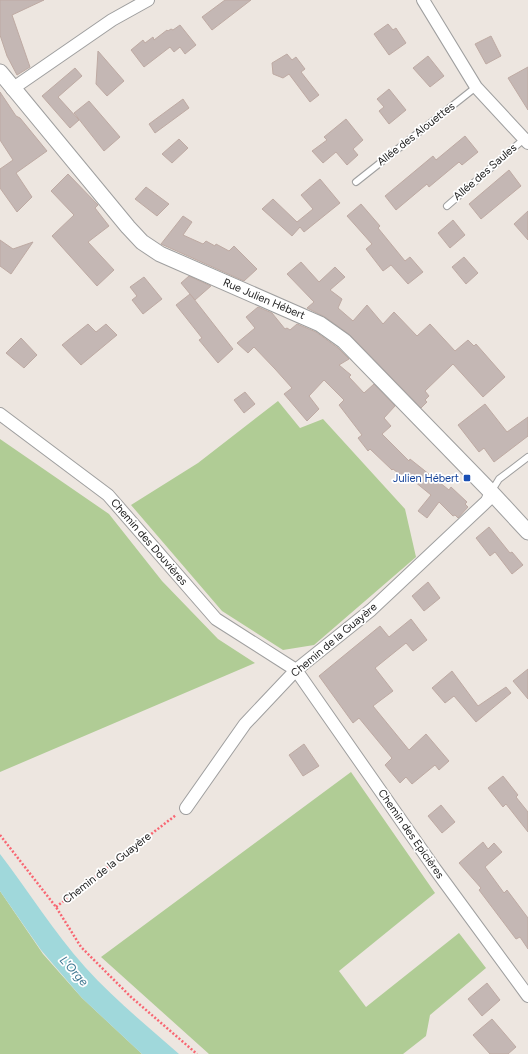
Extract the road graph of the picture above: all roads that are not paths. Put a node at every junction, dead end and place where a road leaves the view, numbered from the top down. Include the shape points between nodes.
1 (148, 0) edge
2 (422, 0) edge
3 (0, 72) edge
4 (476, 87) junction
5 (12, 89) junction
6 (526, 141) edge
7 (356, 182) dead end
8 (447, 206) dead end
9 (0, 414) edge
10 (528, 457) edge
11 (491, 492) junction
12 (528, 532) edge
13 (296, 670) junction
14 (186, 808) road end
15 (528, 996) edge

1 - 5 street via 112,20
2 - 4 street
3 - 5 street, Rue Julien Hébert
4 - 6 street
4 - 7 lane, Allée des Alouettes
5 - 11 street, Rue Julien Hébert via 142,242 185,266 320,324 344,341
6 - 8 lane, Allée des Saules
9 - 13 street, Chemin des Douvières via 108,495 216,619
10 - 11 lane, Chemin de la Guayère via 499,479
11 - 12 street, Rue Julien Hébert
11 - 13 street, Chemin de la Guayère via 487,501 371,610
13 - 14 street, Chemin de la Guayère via 245,724
13 - 15 street, Chemin des Epicières via 435,869

